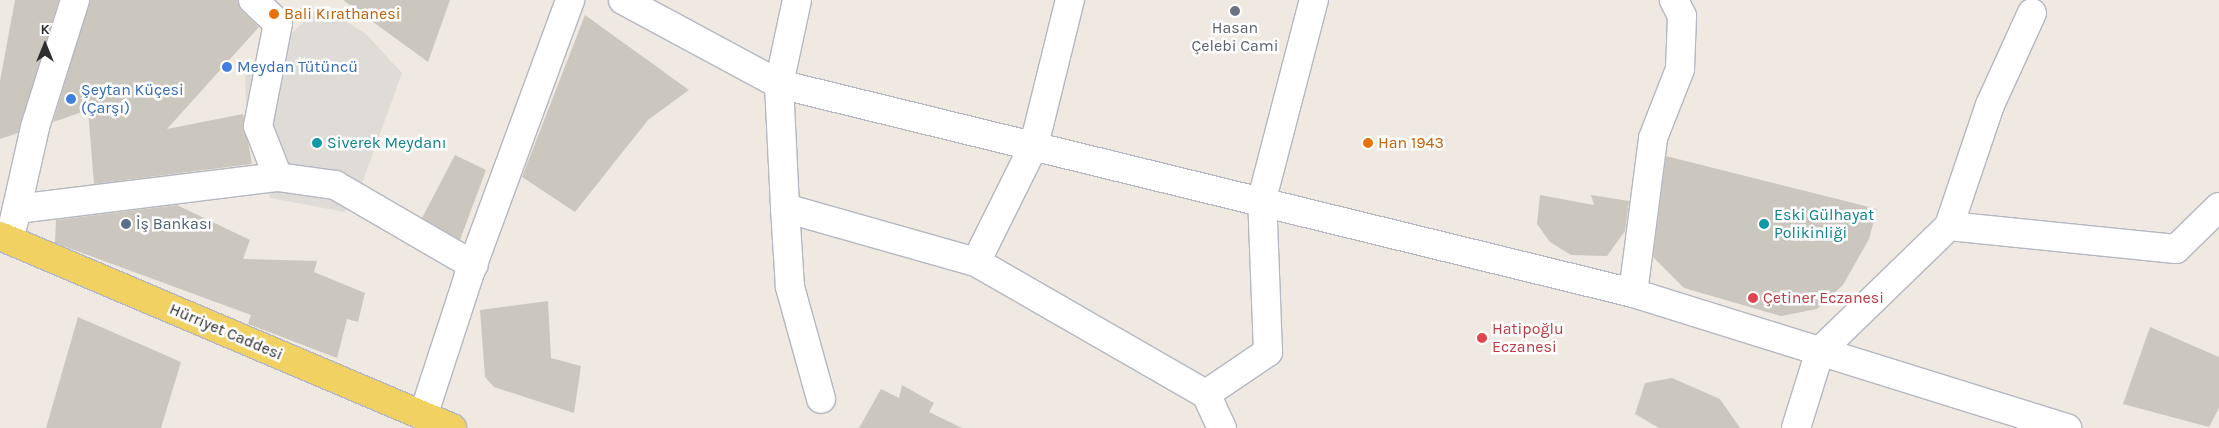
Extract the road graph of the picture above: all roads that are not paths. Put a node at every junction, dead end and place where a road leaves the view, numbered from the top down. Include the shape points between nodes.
1 (75, 0) edge
2 (253, 0) edge
3 (570, 0) edge
4 (623, 0) edge
5 (798, 0) edge
6 (1070, 0) edge
7 (1314, 0) edge
8 (1674, 0) edge
9 (2032, 13) dead end
10 (780, 84) junction
11 (1034, 145) junction
12 (278, 177) junction
13 (1262, 199) junction
14 (2219, 207) edge
15 (785, 208) junction
16 (17, 209) junction
17 (1949, 226) junction
18 (5, 239) edge
19 (976, 262) junction
20 (473, 265) junction
21 (1633, 293) junction
22 (1820, 351) junction
23 (1206, 394) junction
24 (821, 399) dead end
25 (423, 416) junction
26 (452, 428) edge
27 (1222, 428) edge
28 (1796, 428) edge
29 (2067, 428) edge

1 - 16 street via 35,127
2 - 12 street via 278,23 258,126
3 - 20 street
4 - 10 street
5 - 10 street
6 - 11 street
7 - 13 street
8 - 21 street via 1682,16 1680,69 1653,138
9 - 17 street via 1990,105
10 - 11 street
10 - 15 street
11 - 13 street
11 - 19 street
12 - 16 street
12 - 20 street via 335,185
13 - 21 street
13 - 23 street via 1268,352
14 - 17 street via 2176,249
15 - 19 street
15 - 24 street via 790,287
16 - 18 street
17 - 22 street
18 - 25 main road, Hürriyet Caddesi
19 - 23 street
20 - 25 street
21 - 22 street
22 - 28 street
22 - 29 street
23 - 27 street
25 - 26 main road, Hürriyet Caddesi

